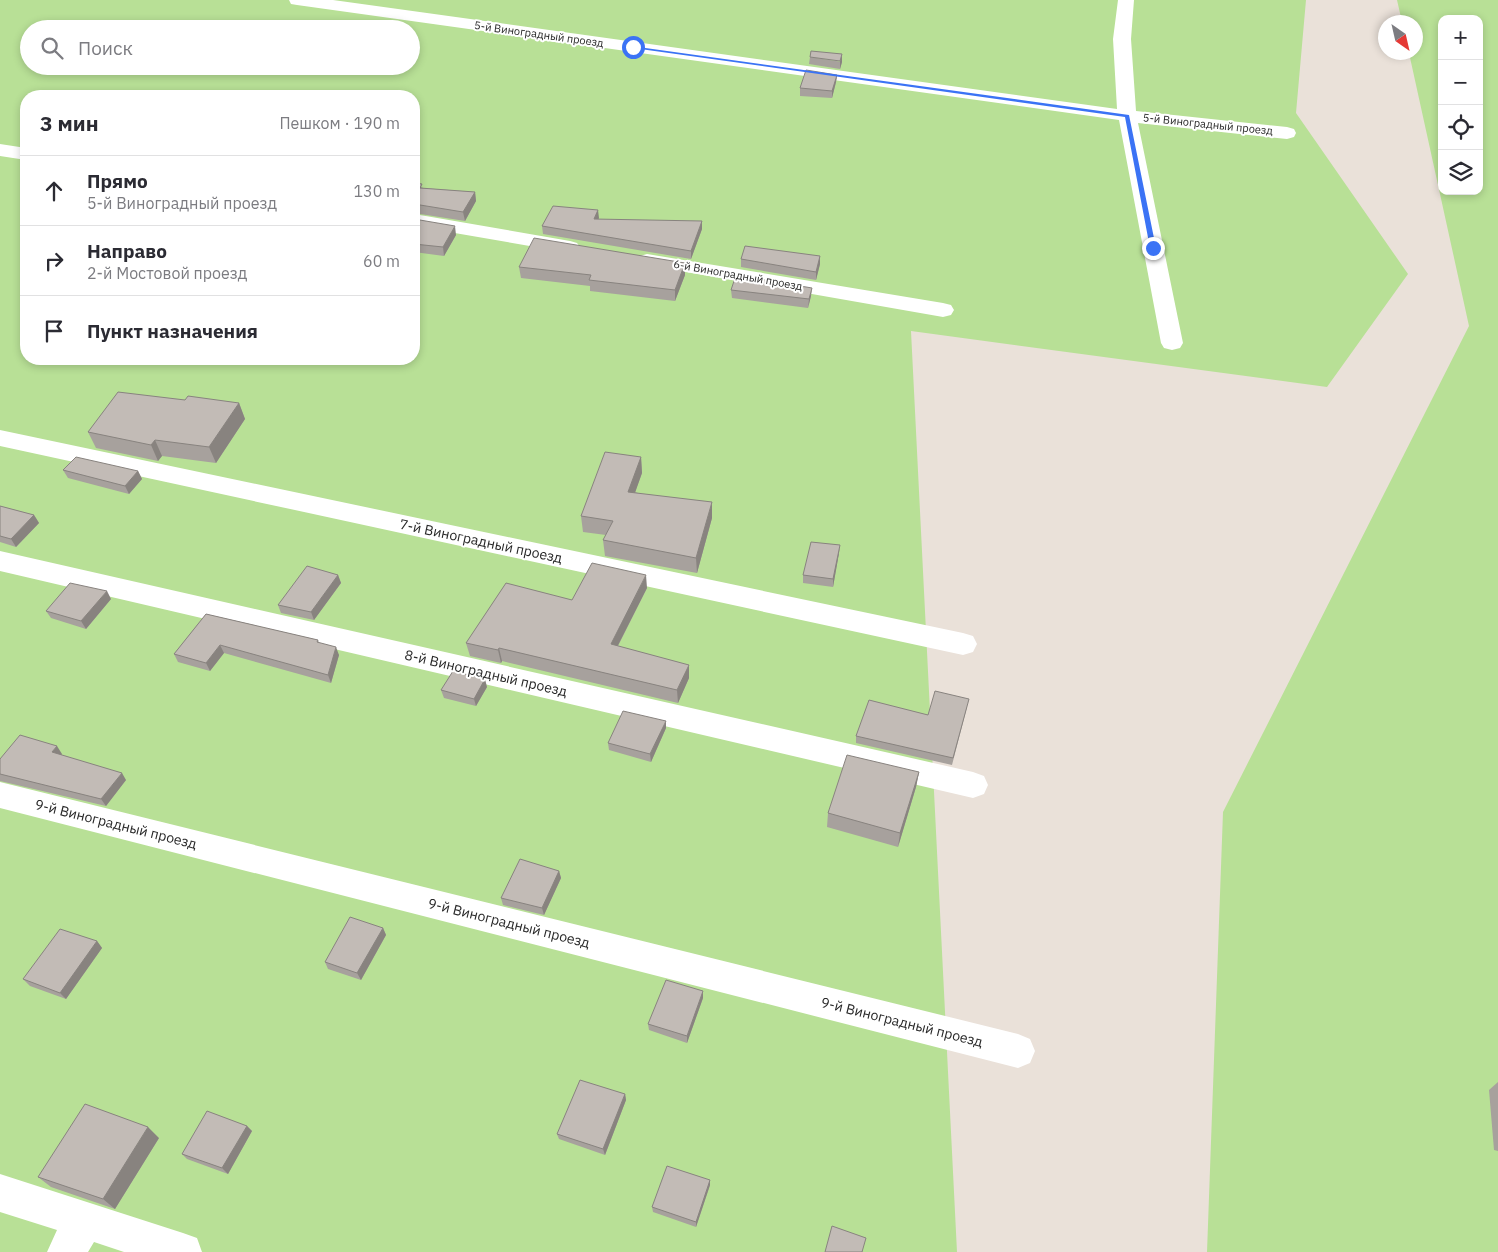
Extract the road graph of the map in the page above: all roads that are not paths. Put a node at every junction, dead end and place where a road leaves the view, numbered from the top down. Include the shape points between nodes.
1 (297, 0) edge
2 (1126, 0) edge
3 (1127, 116) junction
4 (1287, 133) dead end
5 (0, 150) edge
6 (20, 153) edge
7 (420, 221) edge
8 (590, 250) edge
9 (630, 257) edge
10 (943, 310) dead end
11 (1172, 343) dead end
12 (0, 438) edge
13 (0, 560) edge
14 (963, 644) dead end
15 (973, 785) dead end
16 (0, 795) edge
17 (1018, 1051) dead end
18 (0, 1193) edge
19 (85, 1221) junction
20 (66, 1252) edge
21 (182, 1252) edge

1 - 3 lane, 5-й Виноградный проезд
2 - 3 lane via 1122,39
3 - 4 lane, 5-й Виноградный проезд
3 - 11 lane
5 - 6 lane
7 - 8 lane
9 - 10 lane, 6-й Виноградный проезд
12 - 14 lane, 7-й Виноградный проезд
13 - 15 lane, 8-й Виноградный проезд
16 - 17 lane, 9-й Виноградный проезд
18 - 19 lane
19 - 20 lane
19 - 21 lane

